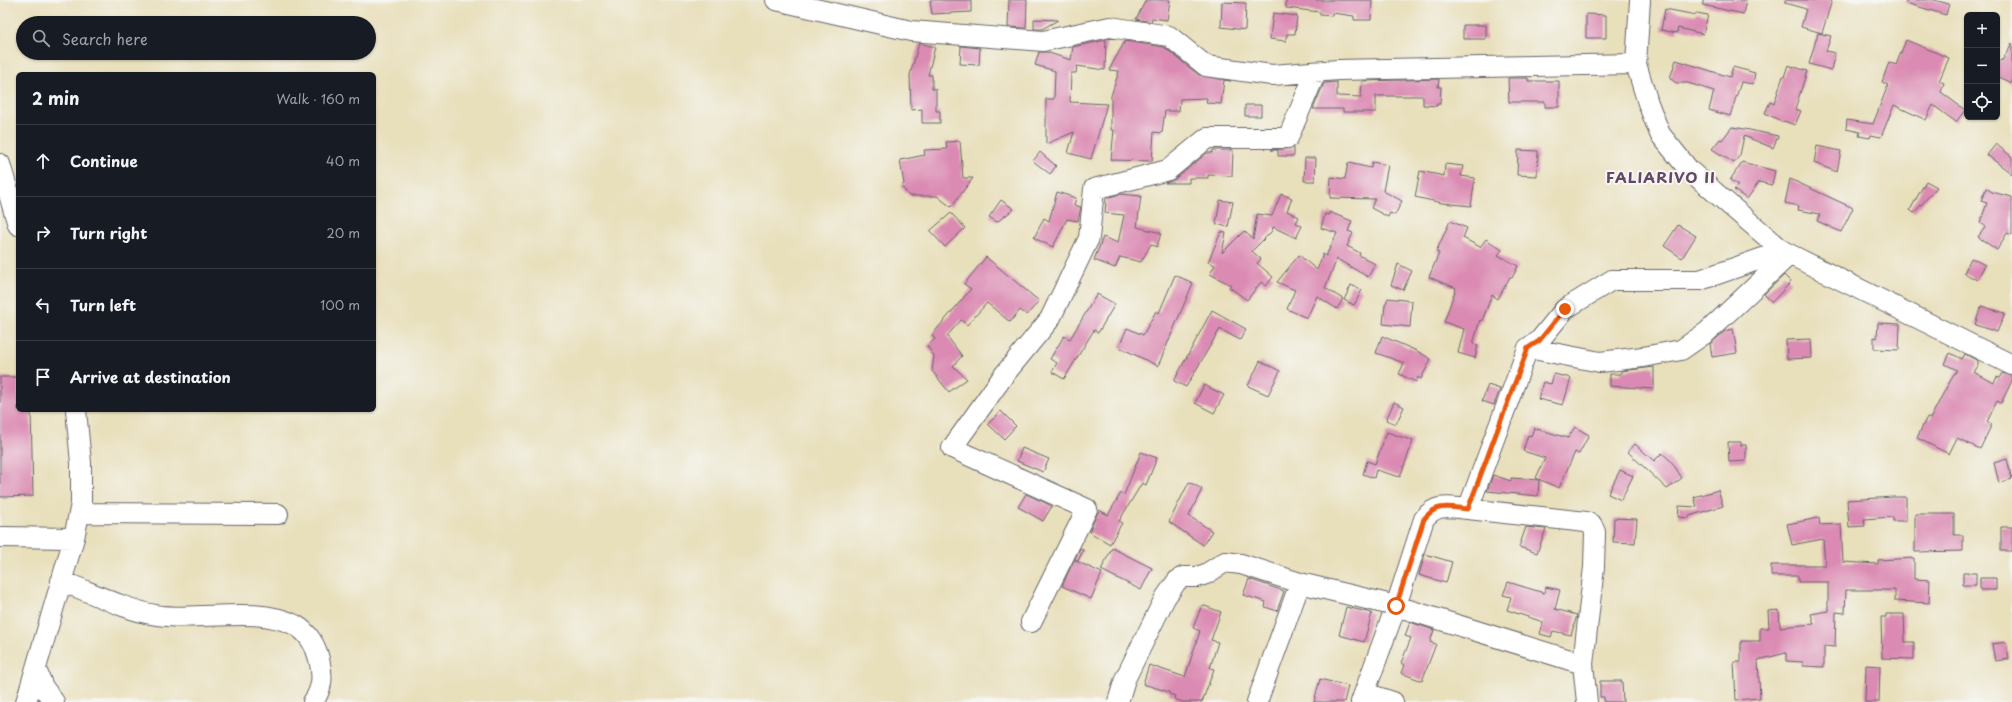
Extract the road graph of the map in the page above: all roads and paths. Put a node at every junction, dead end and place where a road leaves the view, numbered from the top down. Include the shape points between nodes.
1 (776, 0) edge
2 (1640, 0) edge
3 (1636, 64) junction
4 (1316, 72) junction
5 (0, 164) edge
6 (16, 217) edge
7 (1786, 253) junction
8 (1528, 348) junction
9 (2012, 365) edge
10 (76, 412) edge
11 (1468, 509) junction
12 (79, 513) junction
13 (278, 514) dead end
14 (0, 537) edge
15 (74, 538) junction
16 (62, 581) junction
17 (1300, 582) junction
18 (1396, 606) junction
19 (1031, 622) dead end
20 (1583, 664) junction
21 (36, 669) junction
22 (1363, 697) edge
23 (26, 702) edge
24 (54, 702) edge
25 (313, 702) edge
26 (1118, 702) edge
27 (1257, 702) edge
28 (1393, 702) edge
29 (1587, 702) edge

1 - 4 street via 911,31 1043,41 1110,26 1169,36 1206,66 1272,75
2 - 3 street
3 - 4 street
3 - 7 street via 1660,134 1689,170
4 - 19 street via 1288,138 1207,138 1168,170 1094,189 1089,238 1050,319 1004,375 952,448 1087,509
5 - 6 street
7 - 8 street via 1700,280 1612,280 1565,309 1539,341
7 - 8 street via 1707,332 1681,350 1643,358 1600,362
7 - 9 street
8 - 11 street
10 - 12 street via 81,463
11 - 18 street via 1445,507 1431,510 1424,519
11 - 20 street via 1586,522 1592,525 1595,532 1594,567
12 - 13 street
12 - 15 street
14 - 15 street
15 - 16 street
16 - 21 street
16 - 25 street via 155,615 262,616 295,625 314,644 319,660 322,688
17 - 18 street
17 - 26 street via 1241,564 1225,562 1206,574 1183,577 1165,598 1125,679
17 - 27 street
18 - 20 street
18 - 22 street
20 - 29 street
21 - 23 street
21 - 24 street via 43,688
22 - 28 street

